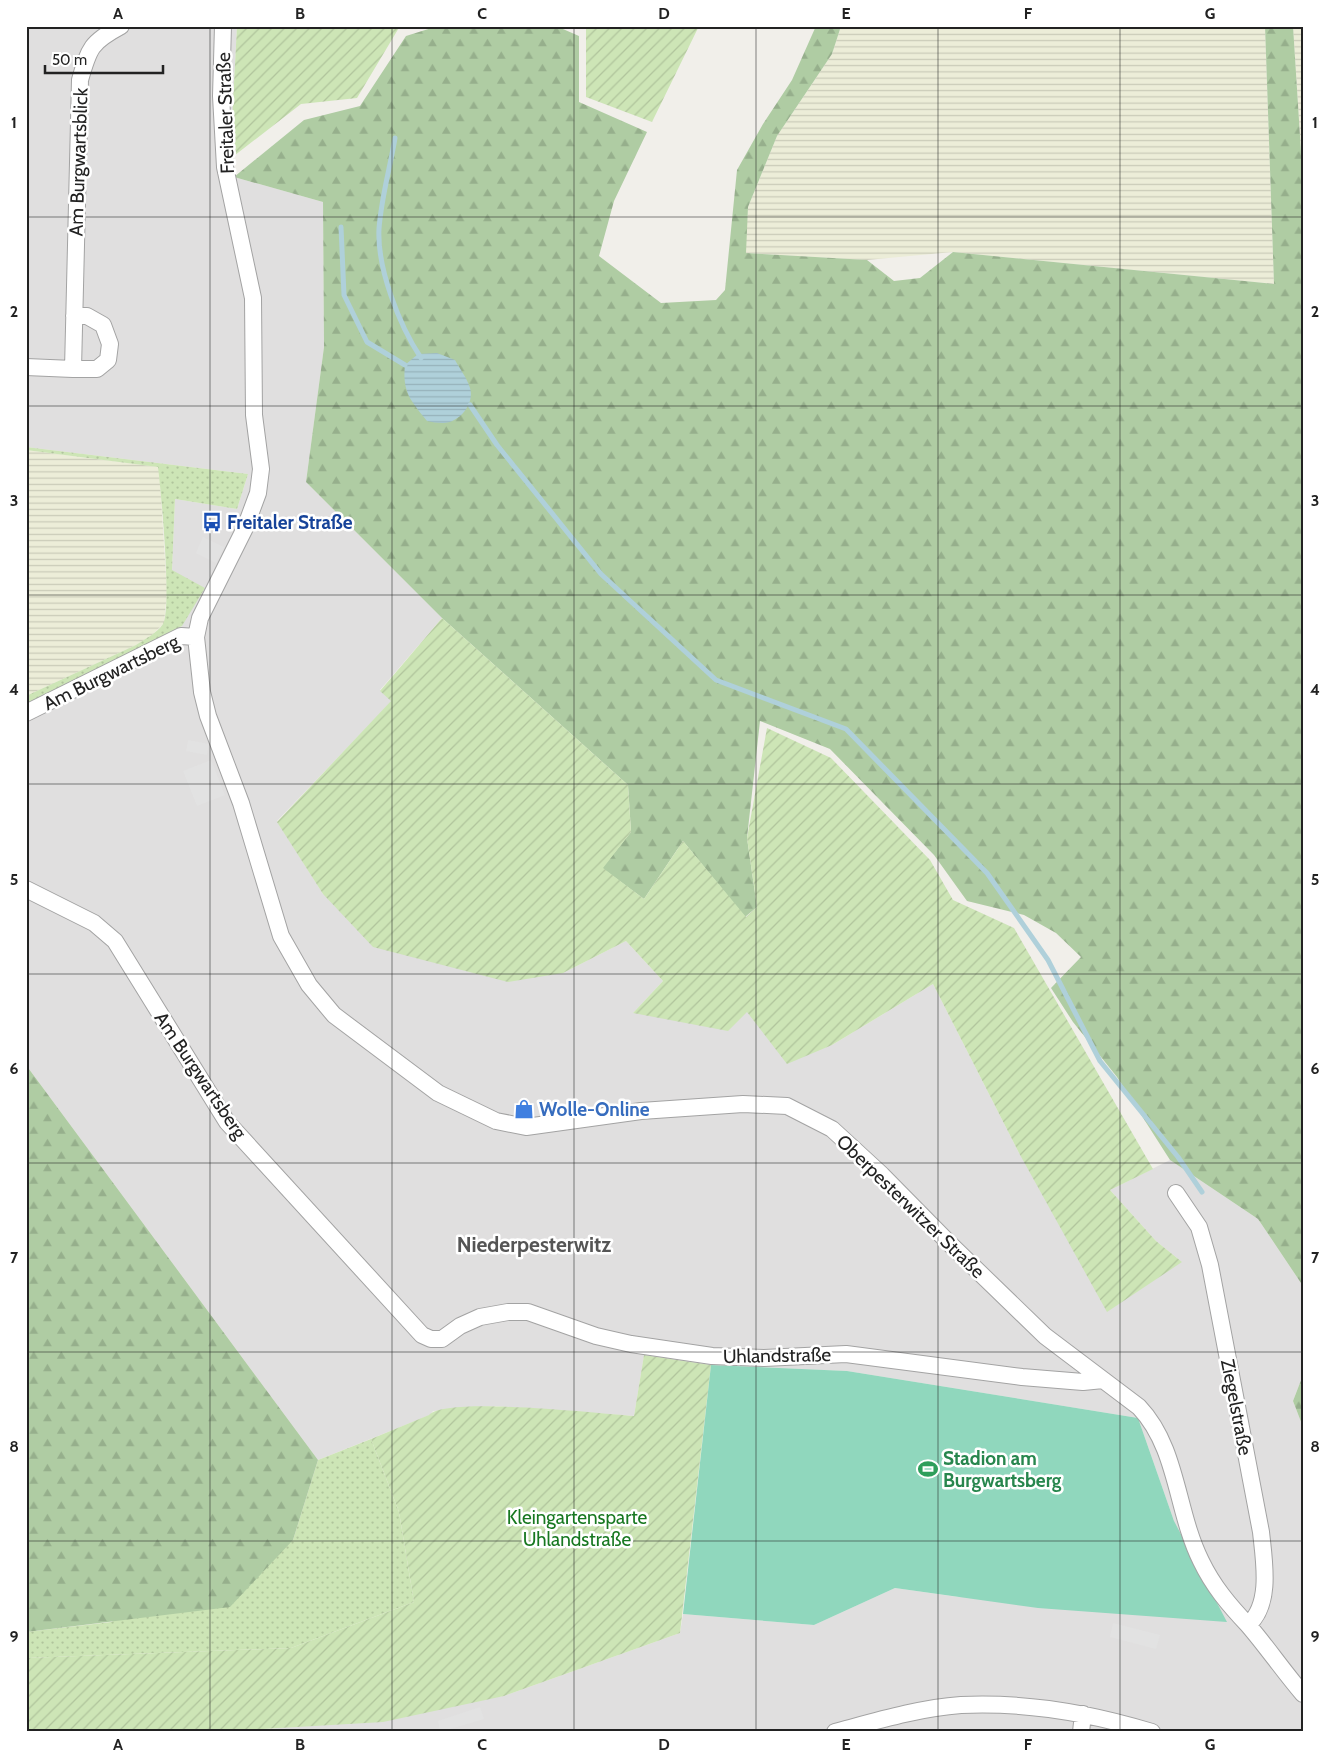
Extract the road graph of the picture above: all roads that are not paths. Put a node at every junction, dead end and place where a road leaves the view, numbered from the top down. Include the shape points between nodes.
1 (122, 26) edge
2 (223, 26) edge
3 (74, 316) junction
4 (26, 367) edge
5 (73, 369) junction
6 (196, 638) junction
7 (26, 713) edge
8 (231, 778) joint
9 (26, 889) edge
10 (1176, 1193) dead end
11 (431, 1340) joint
12 (1103, 1380) junction
13 (1248, 1625) junction
14 (1303, 1694) edge
15 (1083, 1714) junction
16 (835, 1732) edge
17 (1081, 1732) edge
18 (1152, 1732) edge

1 - 3 street, Am Burgwartsblick via 99,38 88,54 80,80
2 - 6 street, Freitaler Straße via 221,96 225,167 252,298 254,415 261,469 258,494 245,528 200,618
3 - 5 street, Am Burgwartsblick
3 - 5 street via 87,316 103,325 110,344 108,360 97,369
4 - 5 street
6 - 7 street, Am Burgwartsberg via 181,636
6 - 8 street, Freitaler Straße via 202,692
8 - 12 street, Oberpesterwitzer Straße via 281,936 309,985 334,1015 438,1093 496,1121 526,1127 641,1111 743,1104 787,1106 832,1129 882,1174 1045,1336
9 - 11 street, Am Burgwartsberg via 94,923 115,941 227,1122 346,1250 391,1304
10 - 13 street, Ziegelstraße via 1199,1227 1210,1265 1261,1532 1263,1595 1256,1619
11 - 12 street, Uhlandstraße via 442,1339 460,1326 485,1316 528,1312 596,1336 712,1356 764,1358 846,1354 1022,1377 1082,1382
12 - 13 street, Oberpesterwitzer Straße via 1138,1407 1157,1428 1181,1510 1201,1561 1223,1598
13 - 14 street, Oberpesterwitzer Straße
15 - 16 street via 1030,1707 959,1706
15 - 17 street
15 - 18 street

